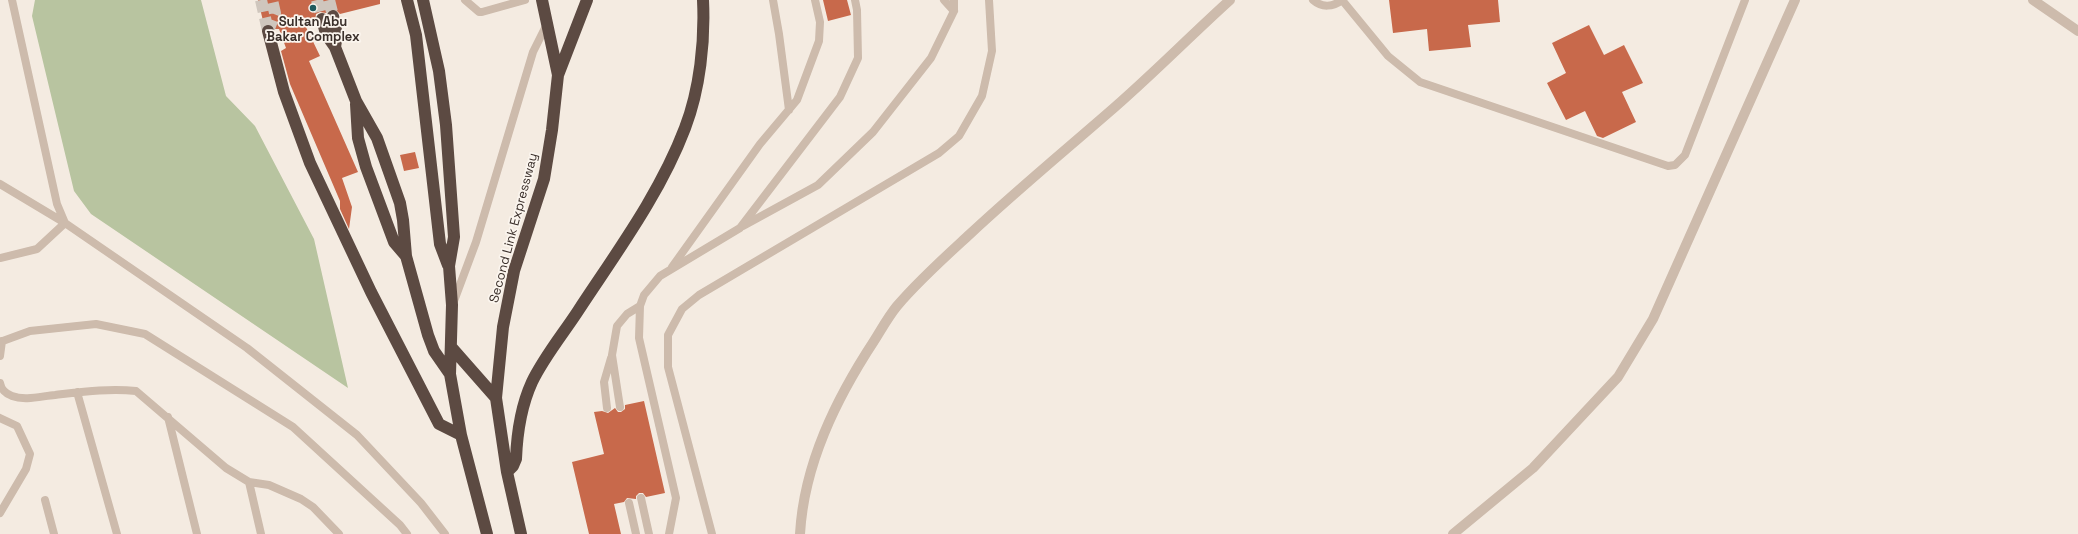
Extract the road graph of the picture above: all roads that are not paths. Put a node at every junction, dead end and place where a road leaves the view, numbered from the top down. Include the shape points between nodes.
1 (12, 0) edge
2 (407, 0) edge
3 (422, 0) edge
4 (465, 0) edge
5 (525, 0) edge
6 (542, 0) edge
7 (587, 0) edge
8 (703, 0) edge
9 (773, 0) edge
10 (815, 0) edge
11 (855, 0) edge
12 (944, 0) edge
13 (954, 0) edge
14 (989, 0) edge
15 (1230, 0) edge
16 (1313, 0) edge
17 (1745, 0) edge
18 (1795, 0) edge
19 (2033, 0) edge
20 (954, 11) junction
21 (327, 18) tunnel mouth
22 (547, 24) junction
23 (268, 31) dead end
24 (2078, 31) edge
25 (558, 75) junction
26 (356, 101) junction
27 (789, 110) junction
28 (0, 184) edge
29 (65, 223) junction
30 (740, 228) junction
31 (406, 256) junction
32 (0, 258) edge
33 (449, 266) junction
34 (670, 270) junction
35 (452, 305) junction
36 (640, 306) junction
37 (1, 342) edge
38 (452, 348) junction
39 (612, 355) junction
40 (0, 356) edge
41 (450, 374) junction
42 (0, 383) edge
43 (77, 392) junction
44 (496, 398) junction
45 (620, 407) dead end
46 (607, 408) dead end
47 (168, 417) junction
48 (0, 418) edge
49 (461, 435) junction
50 (507, 472) junction
51 (249, 482) junction
52 (641, 498) dead end
53 (45, 500) dead end
54 (629, 503) dead end
55 (0, 513) edge
56 (54, 534) edge
57 (117, 534) edge
58 (197, 534) edge
59 (262, 534) edge
60 (339, 534) edge
61 (407, 534) edge
62 (444, 534) edge
63 (487, 534) edge
64 (521, 534) edge
65 (636, 534) edge
66 (649, 534) edge
67 (669, 534) edge
68 (712, 534) edge
69 (800, 534) edge
70 (1453, 534) edge

1 - 29 lane via 57,204
2 - 33 highway via 416,35 440,244
3 - 33 highway via 438,71 446,125 454,237
4 - 5 lane via 482,12
6 - 22 highway, Second Link Expressway
7 - 25 highway
8 - 50 highway via 701,51 696,86 685,128 663,178 532,381 521,415 516,459
9 - 27 lane via 780,34
10 - 27 lane via 820,22 819,41 797,100
11 - 30 lane via 858,58 840,97
12 - 20 lane
13 - 20 lane
14 - 68 lane via 992,51 982,96 959,136 939,153 699,295 682,308 668,335 668,367
15 - 69 street via 1110,111 1031,177 940,261 897,307 857,366 836,405 810,473
16 - 17 lane via 1329,6 1342,0 1388,56 1420,82 1668,166 1675,165 1685,155
18 - 70 street via 1653,319 1618,377 1533,468
19 - 24 street
20 - 30 lane via 931,58 873,132 818,185
21 - 26 highway via 337,35 335,47
22 - 25 highway, Second Link Expressway
22 - 35 lane via 533,52 476,242
23 - 49 highway via 284,92 310,163 368,285 439,424
25 - 44 highway, Second Link Expressway via 544,179 514,271 503,327
26 - 31 highway via 377,138 389,168 403,220
26 - 31 highway via 358,138 366,167 394,242
27 - 34 lane via 760,144
28 - 29 lane
29 - 32 lane via 37,249
29 - 62 lane via 247,348 357,435 421,503
30 - 34 lane
31 - 41 highway via 434,351
33 - 35 highway
34 - 36 lane via 653,284 644,295
35 - 38 highway
36 - 39 lane via 627,314 617,326
36 - 67 lane via 639,338 676,498
37 - 40 lane
37 - 61 lane via 30,331 96,324 145,334 292,427
38 - 41 highway
38 - 44 highway
39 - 45 lane
39 - 46 lane via 604,382
41 - 49 highway
42 - 43 lane via 1,389 11,396 23,398
43 - 47 lane via 136,391
43 - 57 lane
44 - 50 highway, Second Link Expressway
47 - 51 lane via 226,468
47 - 58 lane
48 - 55 lane via 17,426 30,454 26,469
49 - 63 highway
50 - 64 highway, Second Link Expressway
51 - 59 lane
51 - 60 lane via 269,485 301,499 313,506
52 - 66 lane
53 - 56 lane
54 - 65 lane

